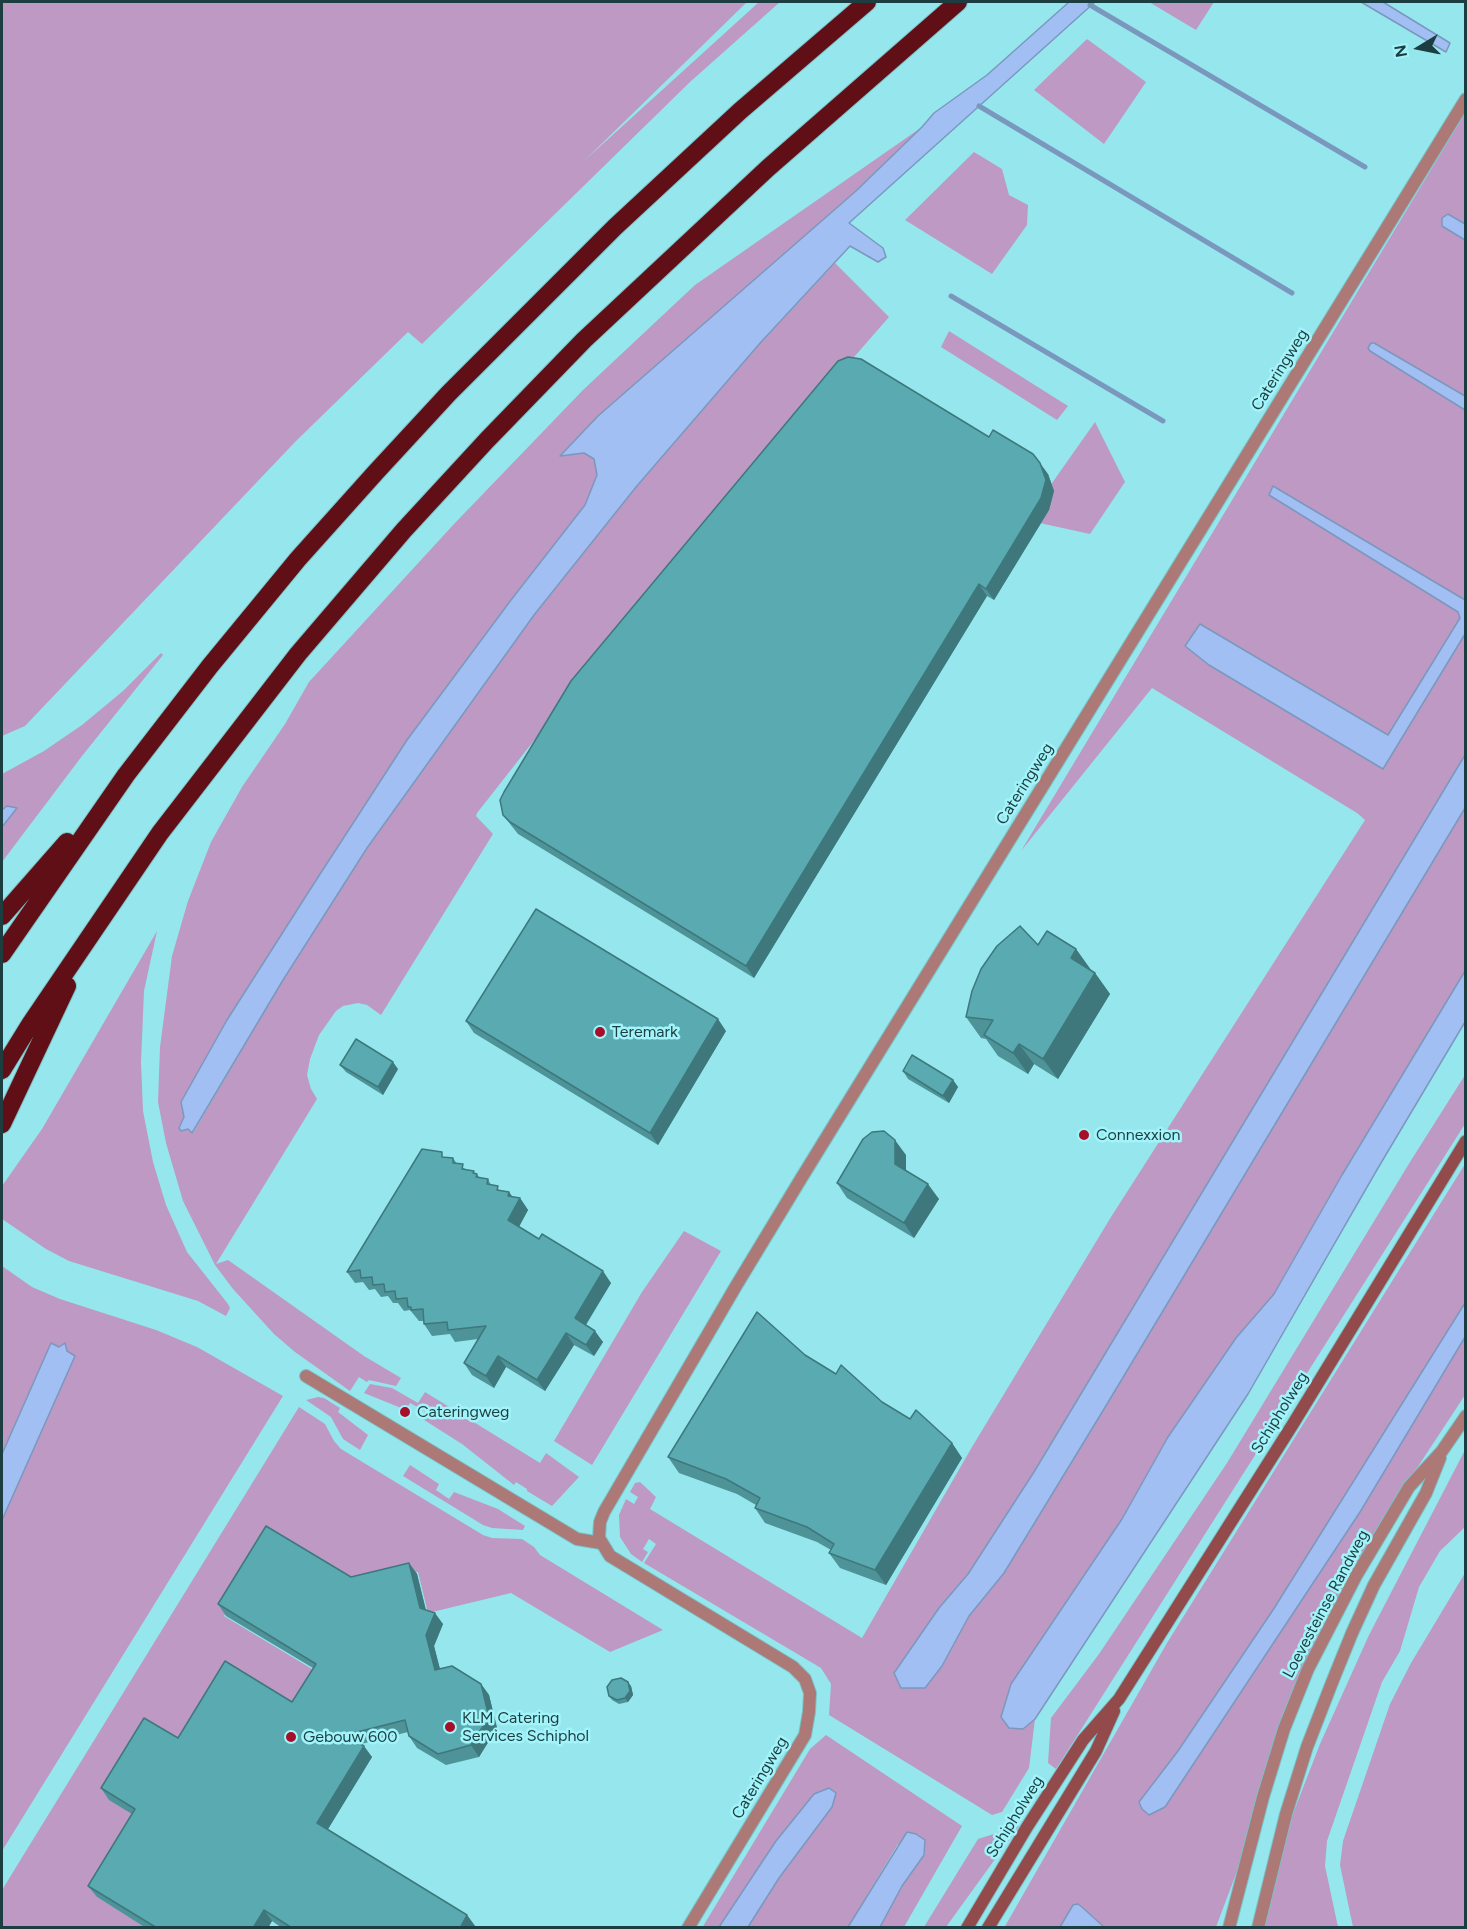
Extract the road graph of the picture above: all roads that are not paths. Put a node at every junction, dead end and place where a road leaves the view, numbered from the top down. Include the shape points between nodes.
1 (867, 2) edge
2 (958, 2) edge
3 (1466, 99) edge
4 (126, 775) junction
5 (2, 916) edge
6 (92, 933) junction
7 (2, 954) edge
8 (2, 1070) edge
9 (2, 1124) edge
10 (1466, 1141) edge
11 (306, 1376) dead end
12 (1466, 1416) edge
13 (1442, 1451) junction
14 (601, 1543) junction
15 (1119, 1699) junction
16 (688, 1928) edge
17 (967, 1928) edge
18 (987, 1928) edge
19 (1229, 1928) edge
20 (1258, 1928) edge

1 - 4 highway via 740,111 615,227 449,393 298,559
2 - 6 highway via 768,168 652,276 479,448 298,654 160,833
3 - 14 street, Cateringweg via 784,1206 604,1512 600,1522
4 - 5 highway
4 - 7 highway
6 - 8 highway
6 - 9 highway
10 - 15 main road, Schipholweg
11 - 14 street via 577,1539
12 - 13 street, Loevesteinse Randweg
13 - 19 street, Loevesteinse Randweg via 1409,1487 1356,1576 1308,1669 1263,1797
13 - 20 street, Loevesteinse Randweg via 1426,1493 1352,1633 1307,1747
14 - 16 street, Cateringweg via 615,1560 793,1667 805,1679 810,1693 805,1735
15 - 17 main road, Schipholweg via 1083,1740
15 - 18 main road, Schipholweg via 1096,1751

